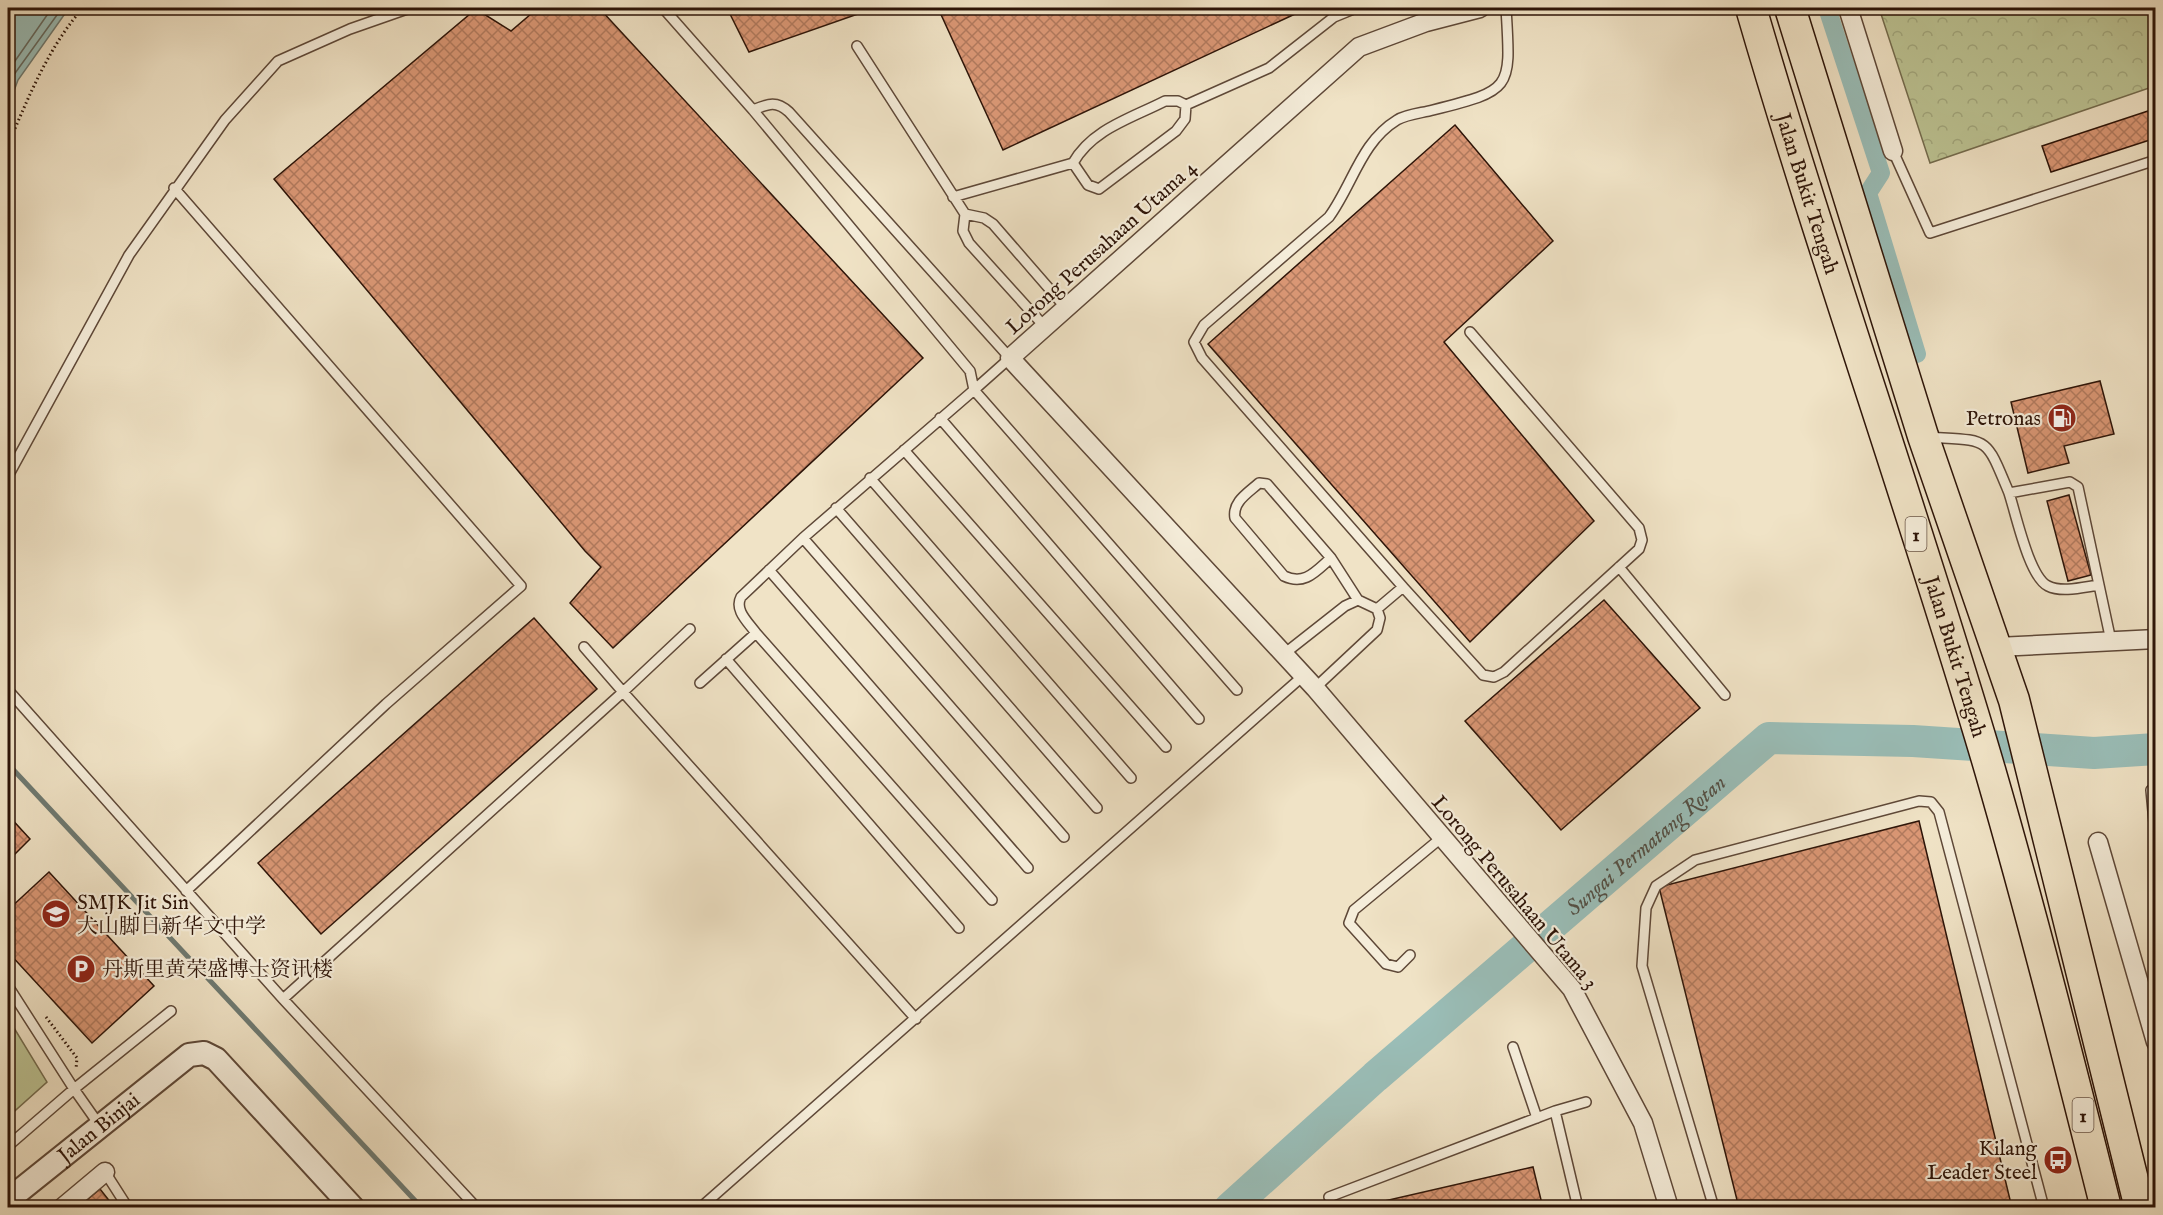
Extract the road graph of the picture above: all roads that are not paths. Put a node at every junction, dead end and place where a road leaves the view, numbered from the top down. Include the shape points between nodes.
1 (410, 8) edge
2 (663, 8) edge
3 (1356, 8) edge
4 (1480, 8) edge
5 (1506, 8) edge
6 (1739, 8) edge
7 (1790, 8) edge
8 (1848, 8) edge
9 (1755, 21) edge
10 (857, 46) dead end
11 (1186, 105) junction
12 (753, 110) junction
13 (1893, 151) joint
14 (2156, 160) edge
15 (1073, 163) junction
16 (174, 189) junction
17 (953, 197) junction
18 (964, 214) junction
19 (1066, 308) junction
20 (1045, 327) junction
21 (1470, 332) dead end
22 (1010, 358) junction
23 (974, 390) junction
24 (940, 418) junction
25 (1923, 436) junction
26 (904, 450) junction
27 (8, 476) edge
28 (870, 478) junction
29 (2009, 493) junction
30 (836, 508) junction
31 (802, 538) junction
32 (1331, 558) junction
33 (1619, 567) junction
34 (769, 570) junction
35 (2099, 585) junction
36 (1403, 587) junction
37 (1358, 600) junction
38 (1377, 609) junction
39 (690, 628) dead end
40 (756, 633) junction
41 (2156, 639) edge
42 (2111, 641) junction
43 (584, 647) dead end
44 (1998, 647) junction
45 (726, 659) junction
46 (1299, 671) junction
47 (700, 683) dead end
48 (8, 690) edge
49 (1236, 690) dead end
50 (623, 692) junction
51 (1725, 695) dead end
52 (1198, 718) dead end
53 (1166, 747) dead end
54 (1131, 778) dead end
55 (2151, 790) dead end
56 (1097, 808) dead end
57 (1064, 837) dead end
58 (1441, 838) junction
59 (2098, 842) dead end
60 (2156, 844) edge
61 (1028, 868) dead end
62 (186, 891) junction
63 (992, 900) dead end
64 (959, 928) dead end
65 (1410, 956) dead end
66 (8, 986) edge
67 (2149, 992) edge
68 (283, 999) junction
69 (171, 1011) dead end
70 (916, 1019) junction
71 (2059, 1022) junction
72 (2156, 1042) edge
73 (1513, 1047) dead end
74 (74, 1089) junction
75 (1586, 1102) dead end
76 (2116, 1103) junction
77 (1555, 1112) junction
78 (1537, 1118) junction
79 (100, 1125) junction
80 (8, 1146) edge
81 (105, 1172) joint
82 (2156, 1191) edge
83 (1329, 1197) dead end
84 (8, 1200) edge
85 (62, 1208) edge
86 (128, 1208) edge
87 (353, 1208) edge
88 (477, 1208) edge
89 (700, 1208) edge
90 (1578, 1208) edge
91 (1669, 1208) edge
92 (1714, 1208) edge
93 (2044, 1208) edge
94 (2088, 1208) edge
95 (2106, 1208) edge
96 (2140, 1208) edge

1 - 16 lane via 350,29 278,62 225,120
2 - 12 lane
3 - 11 lane via 1318,28 1269,68
4 - 19 street, Lorong Perusahaan Utama 4 via 1426,22 1359,48
5 - 36 lane via 1508,52 1505,78 1497,90 1481,98 1399,118 1374,138 1329,217 1204,325 1194,342 1202,358
6 - 9 highway, Jalan Bukit Tengah
7 - 25 highway, Jalan Bukit Tengah / 1
8 - 13 street
9 - 71 highway, Jalan Bukit Tengah / 1 via 1795,159 1990,769
10 - 17 lane
11 - 15 lane via 1165,101 1093,137
11 - 15 lane via 1185,119 1176,131 1099,189 1088,185
12 - 22 lane via 771,103 789,112
12 - 23 lane via 970,371
13 - 14 lane via 1930,233
15 - 17 lane
16 - 27 lane via 129,255
16 - 62 lane via 521,586
17 - 18 lane
18 - 19 lane via 993,224
18 - 20 lane via 963,231 969,243
19 - 20 street, Lorong Perusahaan Utama 4
20 - 22 street, Lorong Perusahaan Utama 4
21 - 33 lane via 1639,528 1639,549
22 - 23 lane
22 - 46 street, Lorong Perusahaan Utama 4
23 - 24 lane
23 - 49 lane
24 - 26 lane
24 - 52 lane
25 - 29 lane via 1983,443 1992,451
25 - 44 highway, Jalan Bukit Tengah / 1
26 - 28 lane
26 - 53 lane
28 - 30 lane
28 - 54 lane
29 - 35 lane via 2036,576 2057,588
29 - 35 lane via 2070,482 2078,487
30 - 31 lane
30 - 56 lane
31 - 34 lane
31 - 57 lane
32 - 32 lane via 1267,484 1259,483 1237,502 1235,518 1284,576 1305,580
32 - 37 lane
33 - 36 lane via 1494,677 1483,675
33 - 51 lane
34 - 40 lane via 738,602
34 - 61 lane
35 - 42 lane
36 - 38 lane
37 - 38 lane
37 - 46 lane via 1345,606
38 - 46 lane via 1377,630
39 - 50 lane
40 - 45 lane
40 - 63 lane
41 - 42 street
42 - 44 street
43 - 50 lane
44 - 76 highway, Jalan Bukit Tengah / 1
45 - 47 lane
45 - 64 lane
46 - 58 street, Lorong Perusahaan Utama 3
46 - 70 lane
48 - 62 lane
50 - 68 lane
50 - 70 lane
55 - 60 lane
58 - 65 lane via 1354,910 1349,923 1386,964 1398,967
58 - 91 street, Lorong Perusahaan Utama 3 via 1572,989 1643,1122
59 - 67 street
62 - 68 lane
66 - 74 lane
67 - 72 street
68 - 88 lane
69 - 74 lane
70 - 89 lane
71 - 94 highway
71 - 95 highway, Jalan Bukit Tengah / 1
73 - 78 lane
74 - 79 lane
74 - 80 lane
75 - 77 lane
76 - 82 highway
76 - 96 highway, Jalan Bukit Tengah / 1
77 - 78 lane
77 - 90 lane
78 - 83 lane
79 - 84 street, Jalan Binjai
79 - 87 street, Jalan Binjai via 189,1055 204,1053 216,1059
81 - 85 street
81 - 86 lane
92 - 93 lane via 1642,966 1646,908 1656,886 1695,860 1919,801 1930,802 1939,812

